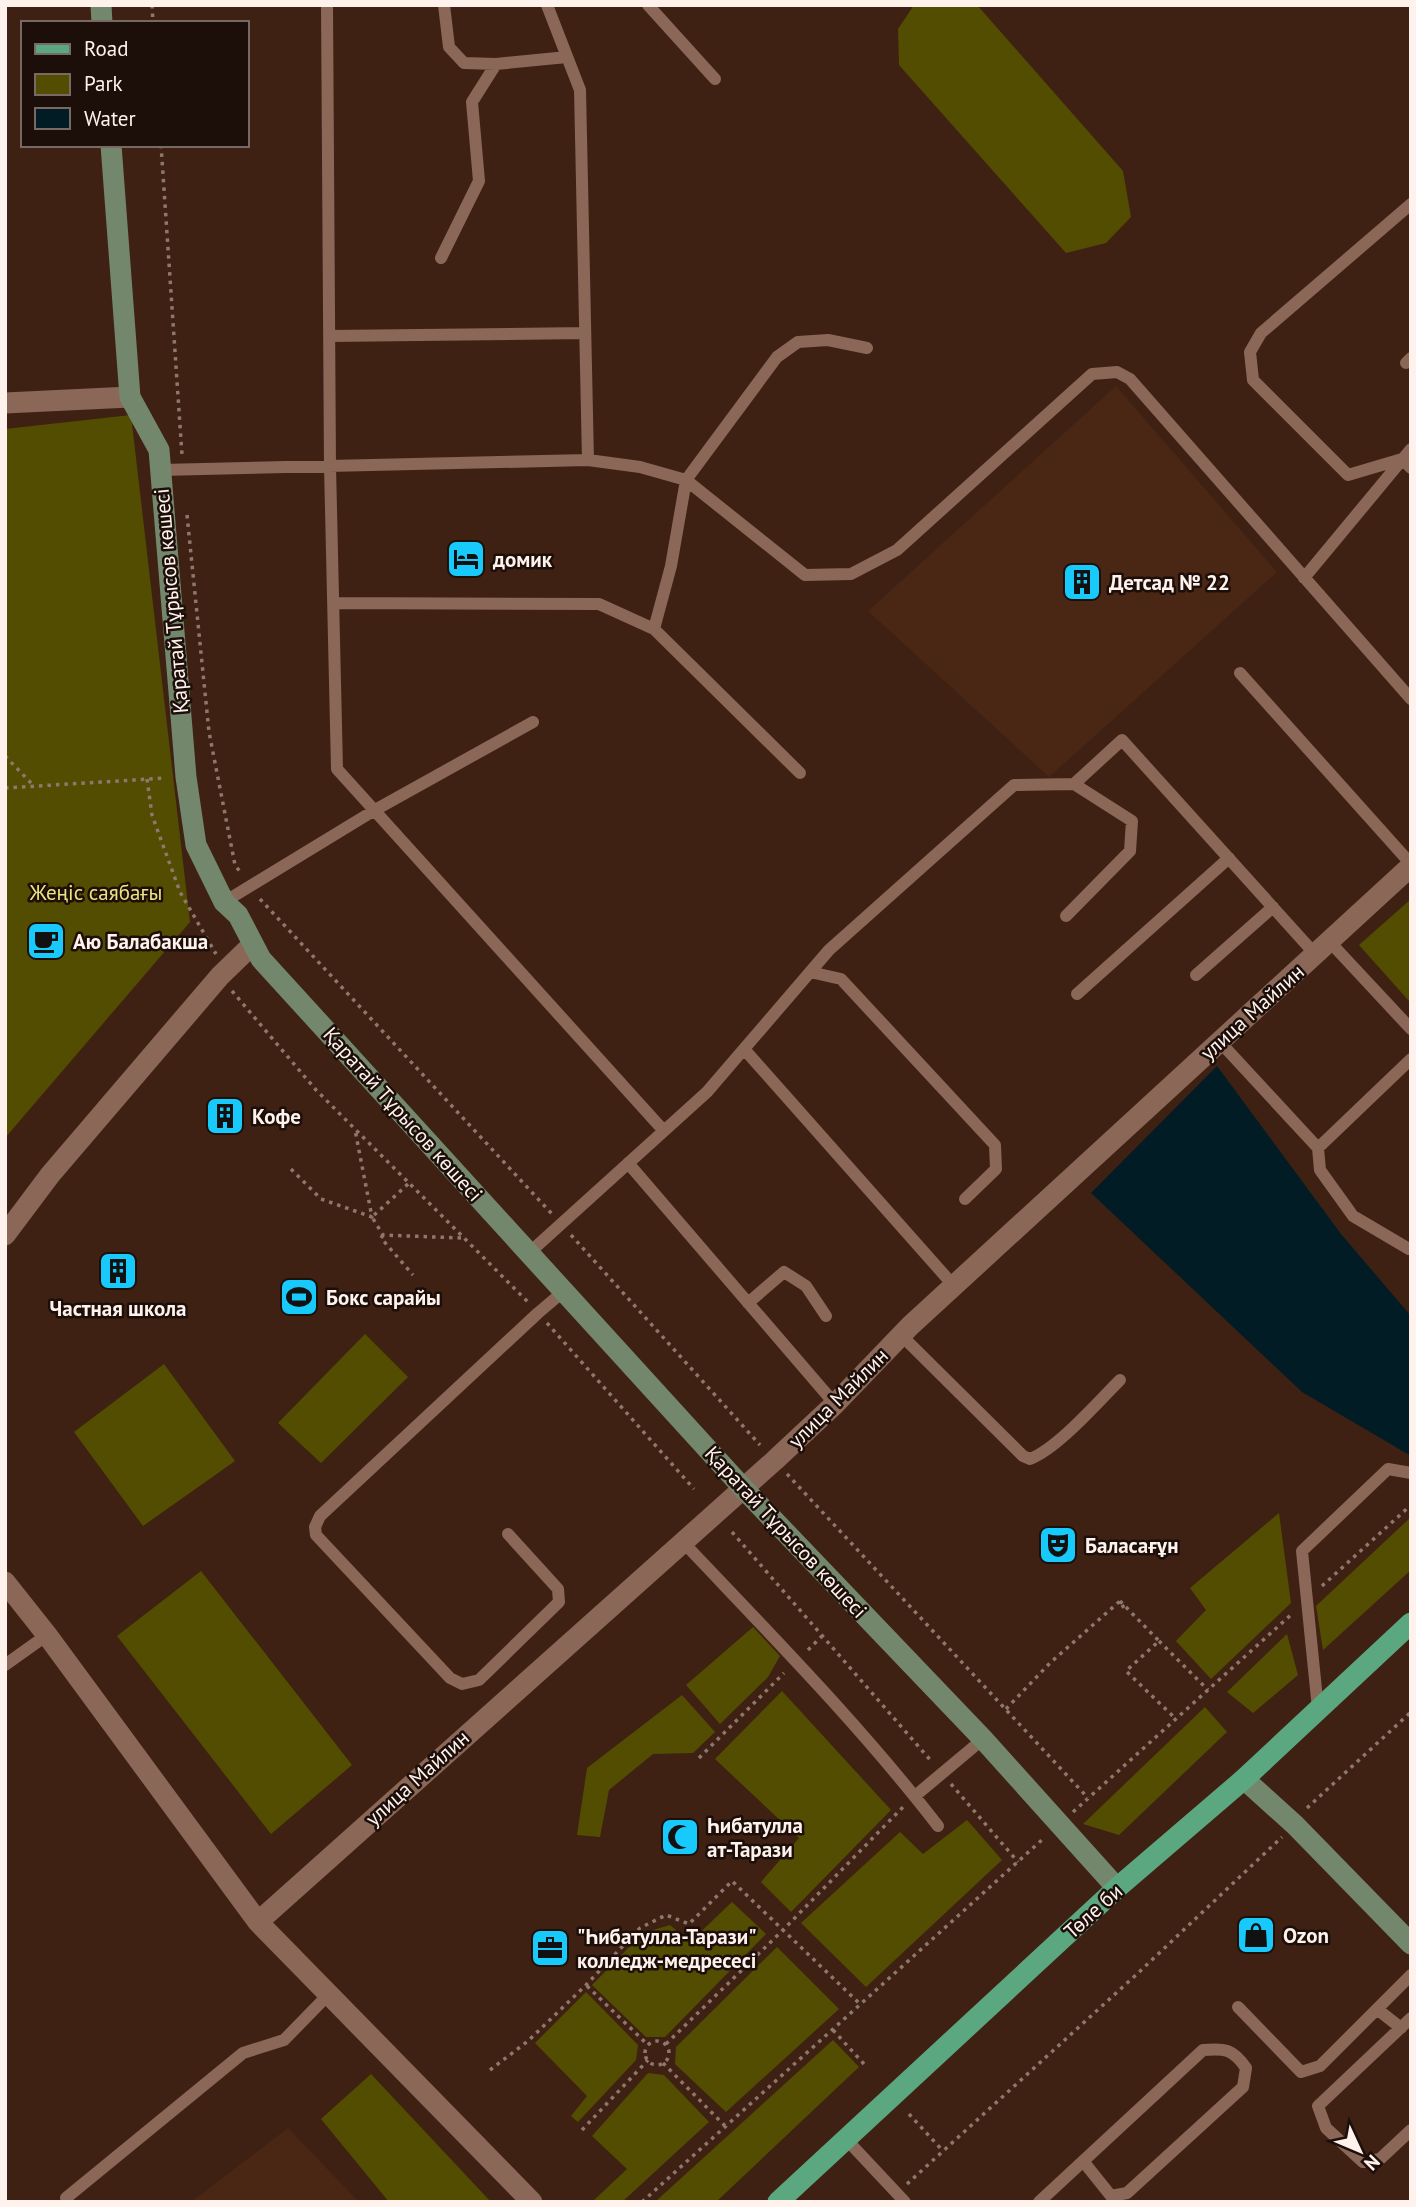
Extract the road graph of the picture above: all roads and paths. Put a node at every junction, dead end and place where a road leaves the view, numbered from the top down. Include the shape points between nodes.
1 (327, 5) edge
2 (444, 5) edge
3 (547, 5) edge
4 (648, 5) edge
5 (567, 57) junction
6 (496, 64) junction
7 (715, 79) dead end
8 (111, 147) edge
9 (161, 147) edge
10 (1411, 204) edge
11 (441, 258) dead end
12 (585, 333) junction
13 (329, 336) junction
14 (867, 348) dead end
15 (130, 397) junction
16 (5, 403) edge
17 (1408, 458) edge
18 (588, 460) junction
19 (330, 466) junction
20 (184, 470) junction
21 (161, 471) junction
22 (686, 480) junction
23 (186, 508) dead end
24 (1304, 578) junction
25 (333, 603) junction
26 (654, 629) junction
27 (1240, 673) dead end
28 (1411, 699) edge
29 (533, 722) dead end
30 (5, 756) edge
31 (800, 773) dead end
32 (186, 777) junction
33 (147, 779) junction
34 (1074, 783) junction
35 (33, 786) junction
36 (5, 788) edge
37 (375, 810) junction
38 (1229, 858) junction
39 (1411, 865) edge
40 (243, 875) dead end
41 (257, 897) dead end
42 (224, 902) junction
43 (1273, 907) junction
44 (1066, 916) dead end
45 (252, 945) junction
46 (1322, 948) junction
47 (810, 972) junction
48 (1196, 975) dead end
49 (220, 976) junction
50 (1077, 994) dead end
51 (1411, 1029) edge
52 (1220, 1042) junction
53 (744, 1049) junction
54 (1411, 1059) edge
55 (355, 1128) junction
56 (664, 1130) junction
57 (1318, 1148) junction
58 (628, 1163) junction
59 (291, 1169) dead end
60 (408, 1184) junction
61 (965, 1199) dead end
62 (372, 1217) junction
63 (559, 1221) dead end
64 (568, 1231) dead end
65 (5, 1235) edge
66 (383, 1235) junction
67 (462, 1238) junction
68 (1411, 1248) edge
69 (529, 1253) junction
70 (413, 1275) dead end
71 (954, 1286) junction
72 (564, 1291) junction
73 (748, 1303) junction
74 (538, 1313) junction
75 (826, 1316) dead end
76 (901, 1335) junction
77 (1120, 1380) dead end
78 (835, 1404) junction
79 (774, 1461) junction
80 (1411, 1474) edge
81 (743, 1488) junction
82 (694, 1489) dead end
83 (1411, 1504) edge
84 (732, 1532) dead end
85 (508, 1534) dead end
86 (683, 1542) junction
87 (5, 1581) edge
88 (1307, 1600) junction
89 (1121, 1601) junction
90 (1124, 1608) dead end
91 (1411, 1623) edge
92 (47, 1634) junction
93 (1159, 1641) junction
94 (5, 1665) edge
95 (772, 1684) dead end
96 (1209, 1690) junction
97 (1006, 1709) junction
98 (1318, 1709) junction
99 (1411, 1712) edge
100 (1175, 1719) junction
101 (982, 1739) junction
102 (699, 1758) dead end
103 (940, 1772) junction
104 (1244, 1779) junction
105 (915, 1796) junction
106 (1088, 1798) junction
107 (1059, 1824) junction
108 (1295, 1825) junction
109 (938, 1826) dead end
110 (1018, 1862) junction
111 (1117, 1888) junction
112 (258, 1922) junction
113 (783, 1930) junction
114 (1411, 1944) edge
115 (1411, 1975) edge
116 (586, 1985) junction
117 (328, 1995) junction
118 (861, 2005) junction
119 (1238, 2007) dead end
120 (1377, 2009) junction
121 (1411, 2018) edge
122 (1401, 2028) junction
123 (833, 2030) junction
124 (666, 2044) junction
125 (648, 2045) junction
126 (648, 2060) junction
127 (663, 2063) junction
128 (864, 2064) dead end
129 (490, 2070) dead end
130 (908, 2114) dead end
131 (726, 2127) junction
132 (582, 2130) dead end
133 (1411, 2130) edge
134 (846, 2139) junction
135 (944, 2151) junction
136 (1083, 2161) junction
137 (901, 2197) edge
138 (66, 2198) dead end
139 (532, 2202) edge
140 (642, 2202) edge
141 (778, 2202) edge
142 (1039, 2202) edge

1 - 13 lane
2 - 6 lane via 449,47 464,63
3 - 5 lane
4 - 7 lane
5 - 6 lane
5 - 12 lane via 580,90
6 - 11 lane via 472,102 479,181
8 - 15 main road, Қаратай Тұрысов көшесі
9 - 20 path
10 - 17 lane via 1261,333 1250,352 1252,380 1348,475
12 - 13 lane
12 - 18 lane
13 - 19 lane
14 - 22 lane via 828,340 799,342 777,357
15 - 16 street
15 - 21 main road, Қаратай Тұрысов көшесі via 159,450
17 - 24 lane
18 - 19 lane
18 - 22 lane via 640,467
19 - 20 lane
19 - 25 lane
20 - 21 lane
21 - 32 main road, Қаратай Тұрысов көшесі
22 - 24 lane via 805,575 851,574 897,550 1092,374 1118,372 1130,379
22 - 26 lane
23 - 40 path via 209,732 235,865
24 - 28 lane
25 - 26 lane via 599,604
25 - 37 lane via 337,769
26 - 31 lane
27 - 39 lane
29 - 37 lane
30 - 35 path
32 - 33 path
32 - 42 main road, Қаратай Тұрысов көшесі via 196,845
33 - 35 path
33 - 49 path via 152,815 170,866 220,963
34 - 38 lane via 1122,740
34 - 44 lane via 1132,821 1130,851
34 - 47 lane via 1014,785
35 - 36 path
37 - 42 lane
37 - 56 lane
38 - 43 lane
38 - 50 lane
39 - 46 street, улица Майлин
41 - 63 path
42 - 45 main road, Қаратай Тұрысов көшесі via 238,915
43 - 46 lane
43 - 48 lane
45 - 49 street
45 - 69 main road, Қаратай Тұрысов көшесі
46 - 51 lane
46 - 52 street, улица Майлин
47 - 53 lane
47 - 61 lane via 841,979 995,1145 996,1169
49 - 55 path via 316,1090
49 - 65 street via 50,1175
52 - 57 lane
52 - 71 street, улица Майлин
53 - 56 lane via 707,1092
53 - 71 lane
54 - 57 lane
55 - 60 path
55 - 62 path
56 - 58 lane
57 - 68 lane via 1320,1170 1353,1216
58 - 69 lane
58 - 73 lane
59 - 62 path via 321,1199
60 - 62 path
60 - 67 path
62 - 66 path
64 - 79 path
66 - 67 path
66 - 70 path
67 - 74 path
69 - 72 main road, Қаратай Тұрысов көшесі
71 - 76 street, улица Майлин
72 - 74 lane
72 - 81 main road, Қаратай Тұрысов көшесі
73 - 75 lane via 784,1272 806,1286
73 - 78 lane
74 - 82 path
74 - 85 lane via 320,1516 315,1527 316,1535 450,1678 462,1684 479,1680 559,1602 558,1589
76 - 77 lane via 1030,1459 1055,1443
76 - 78 street, улица Майлин
78 - 79 street, улица Майлин
79 - 81 street, улица Майлин
79 - 97 path
80 - 88 lane via 1388,1469 1302,1551
81 - 86 street, улица Майлин
81 - 101 main road, Қаратай Тұрысов көшесі
83 - 88 path
84 - 103 path
86 - 105 lane
86 - 112 street, улица Майлин
87 - 92 street
88 - 96 path
88 - 98 lane
89 - 90 path
89 - 93 path
89 - 97 path
91 - 98 main road, Төле би
92 - 94 lane
92 - 112 street
93 - 96 path
93 - 100 path via 1126,1671
95 - 102 path
96 - 100 path
97 - 106 path
98 - 104 main road, Төле би
99 - 108 path via 1306,1809
100 - 106 path
101 - 103 lane
101 - 107 main road, Қаратай Тұрысов көшесі
103 - 105 lane
103 - 110 path
104 - 108 main road
104 - 111 main road, Төле би
105 - 109 lane
105 - 113 path
106 - 107 path
107 - 110 path
107 - 111 main road, Қаратай Тұрысов көшесі
108 - 114 main road
108 - 135 path
110 - 118 path
111 - 134 main road, Төле би
112 - 117 street
113 - 116 path via 732,1881 689,1924 666,1915 640,1928
113 - 118 path
113 - 124 path
115 - 120 lane
116 - 125 path
116 - 129 path
117 - 138 lane via 284,2040 243,2053
117 - 139 street
118 - 123 path
119 - 120 lane via 1301,2072 1320,2066
120 - 122 lane
121 - 122 lane
122 - 133 lane via 1318,2106 1325,2128 1363,2162 1380,2159
123 - 128 path
123 - 131 path
124 - 125 path via 655,2040
124 - 127 path via 669,2054
125 - 126 path
126 - 127 path
126 - 132 path
127 - 131 path
130 - 135 path
131 - 140 path
134 - 137 lane
134 - 141 main road, Төле би
135 - 137 path
136 - 136 lane via 1203,2050 1221,2048 1237,2056 1246,2068 1243,2087 1127,2193 1111,2196
136 - 142 lane

